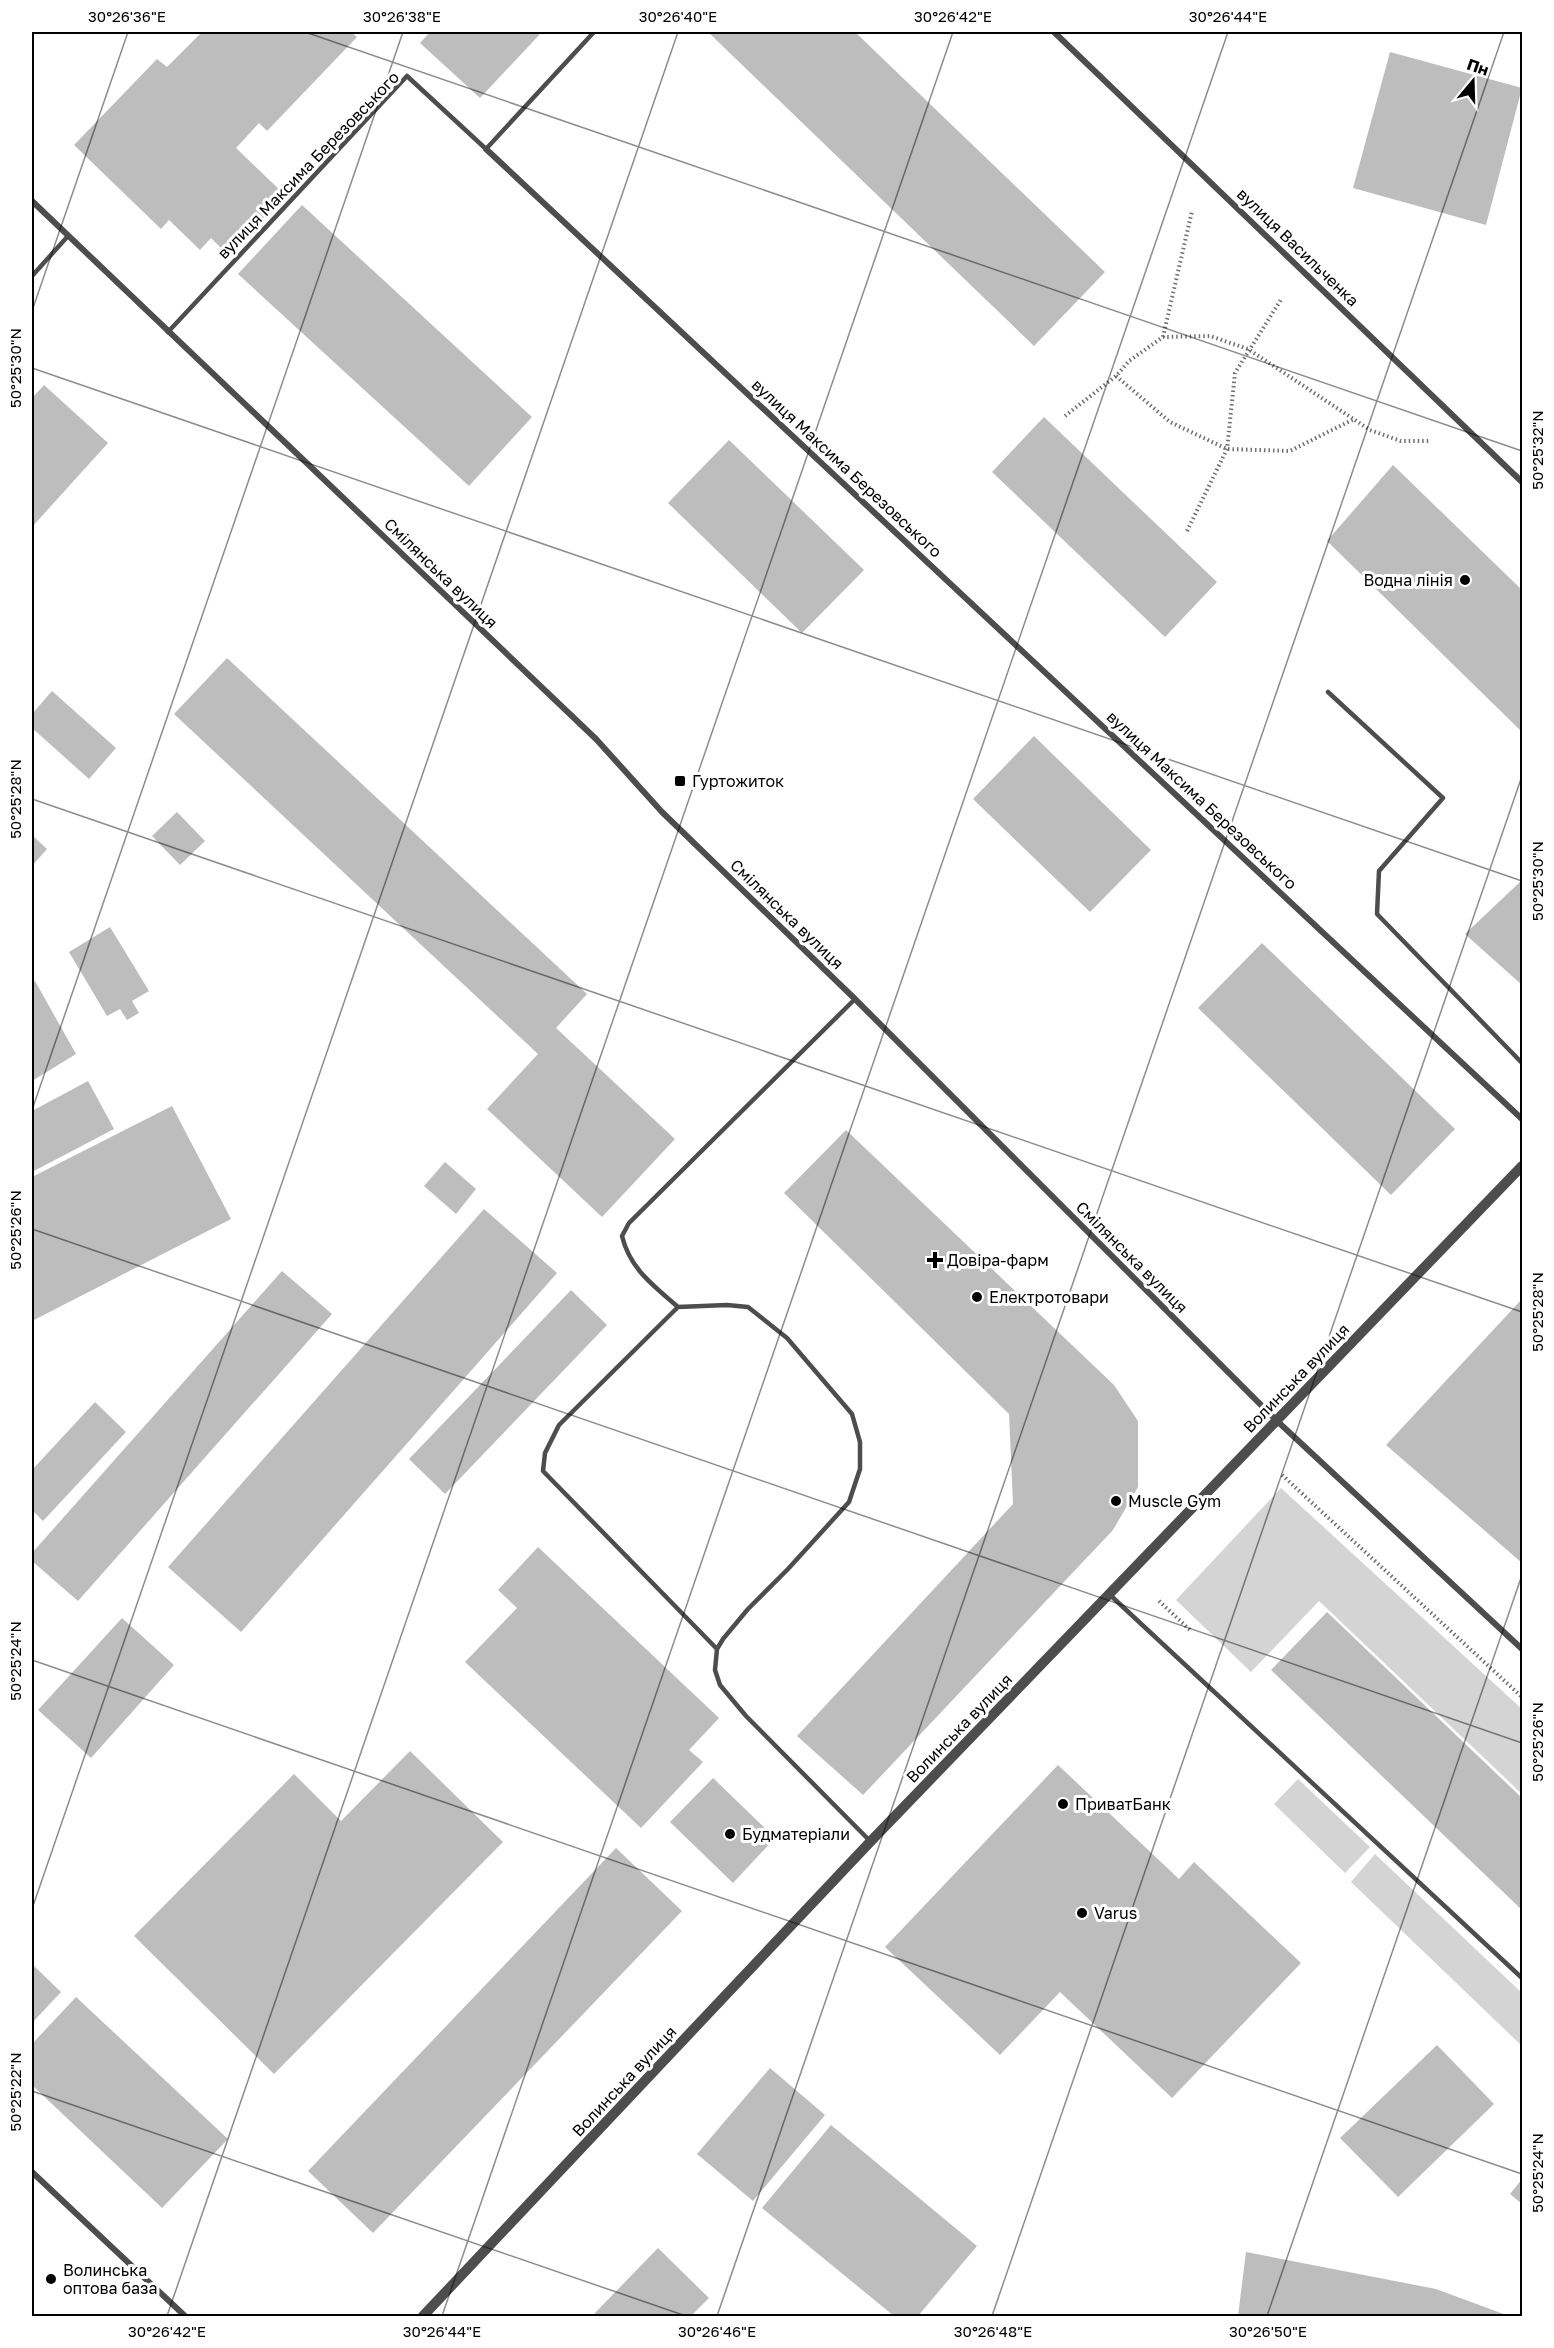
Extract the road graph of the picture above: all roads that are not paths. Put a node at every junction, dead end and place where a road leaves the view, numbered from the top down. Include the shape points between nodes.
1 (594, 32) edge
2 (1059, 33) edge
3 (486, 149) junction
4 (32, 201) edge
5 (68, 236) junction
6 (32, 276) edge
7 (168, 332) junction
8 (1522, 482) edge
9 (1328, 693) dead end
10 (855, 999) junction
11 (1522, 1063) edge
12 (1522, 1119) edge
13 (1522, 1166) edge
14 (678, 1307) junction
15 (1276, 1420) junction
16 (1109, 1594) junction
17 (717, 1649) junction
18 (1522, 1649) edge
19 (871, 1841) junction
20 (1522, 1978) edge
21 (32, 2172) edge
22 (185, 2316) edge
23 (423, 2316) edge

1 - 3 lane
2 - 8 street, вулиця Васильченка
3 - 7 lane, вулиця Максима Березовського via 407,76
3 - 12 street, вулиця Максима Березовського
4 - 5 street, Смілянська вулиця
5 - 6 lane
5 - 7 street, Смілянська вулиця
7 - 10 street, Смілянська вулиця via 596,738 662,812
9 - 11 lane via 1443,798 1379,872 1377,914
10 - 14 lane via 629,1224 622,1236 637,1271
10 - 15 street, Смілянська вулиця
13 - 15 street, Волинська вулиця
14 - 17 lane via 559,1425 545,1454 543,1471
14 - 17 lane via 748,1307 787,1338 835,1390 852,1414 860,1443 860,1469 849,1502 748,1609
15 - 16 street, Волинська вулиця
15 - 18 street, Смілянська вулиця
16 - 19 street, Волинська вулиця
16 - 20 lane
17 - 19 lane via 715,1670 720,1685
19 - 23 street, Волинська вулиця
21 - 22 street

